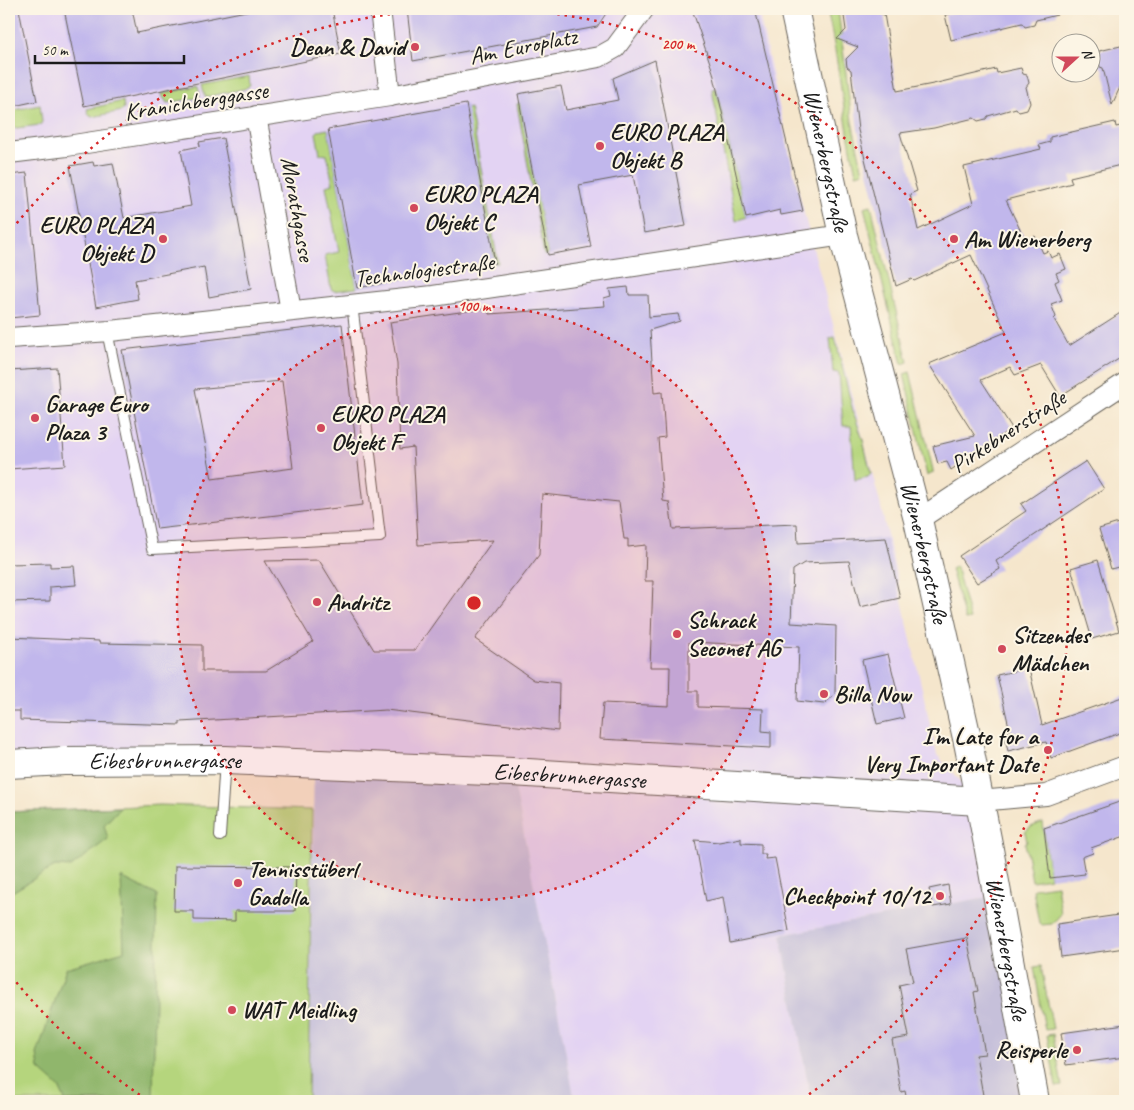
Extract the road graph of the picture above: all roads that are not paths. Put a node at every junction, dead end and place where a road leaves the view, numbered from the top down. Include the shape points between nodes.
1 (380, 9) edge
2 (644, 9) edge
3 (794, 9) edge
4 (390, 96) junction
5 (256, 116) junction
6 (9, 153) edge
7 (843, 235) junction
8 (352, 304) junction
9 (291, 311) junction
10 (107, 331) junction
11 (9, 338) edge
12 (1125, 383) edge
13 (918, 520) junction
14 (225, 760) junction
15 (9, 764) edge
16 (1125, 766) edge
17 (979, 801) junction
18 (220, 836) dead end
19 (1035, 1101) edge

1 - 4 street
2 - 4 street, Am Europlatz via 615,48 599,58
3 - 7 main road, Wienerbergstraße
4 - 5 street, Kranichberggasse
5 - 6 street, Kranichberggasse
5 - 9 street, Morathgasse
7 - 8 street, Technologiestraße via 433,296
7 - 13 main road, Wienerbergstraße
8 - 9 street, Technologiestraße
8 - 10 lane via 380,537 152,549
9 - 10 street, Technologiestraße
10 - 11 street, Technologiestraße
12 - 13 street, Pirkebnerstraße
13 - 17 main road, Wienerbergstraße
14 - 15 main road, Eibesbrunnergasse
14 - 17 main road, Eibesbrunnergasse via 512,772
14 - 18 lane
16 - 17 street, Eibesbrunnergasse via 1046,795
17 - 19 main road, Wienerbergstraße

